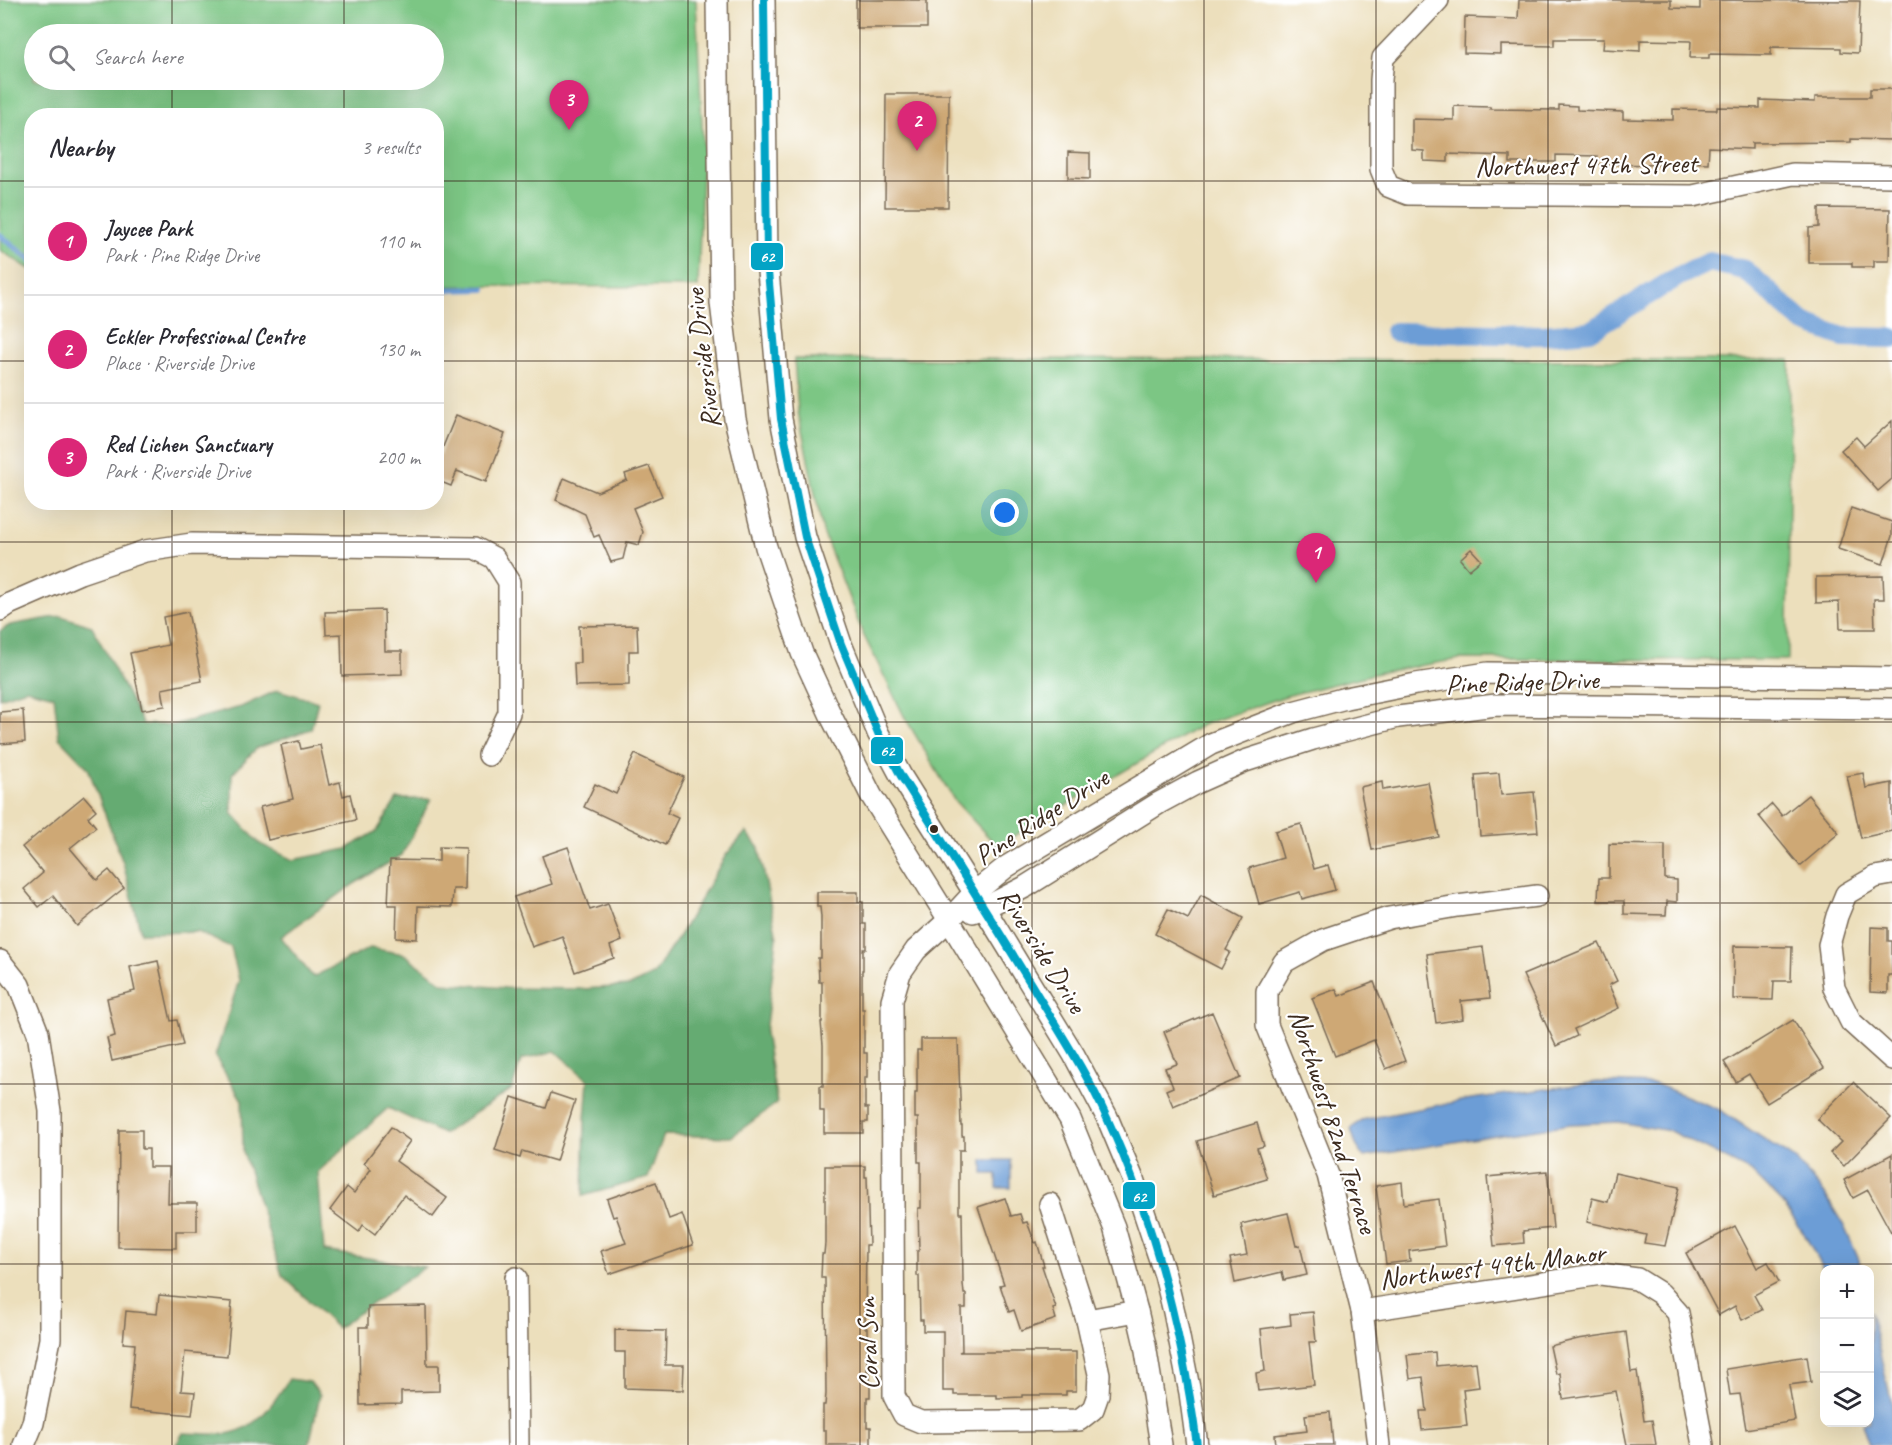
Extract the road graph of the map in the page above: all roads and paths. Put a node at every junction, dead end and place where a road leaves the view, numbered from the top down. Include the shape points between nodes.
1 (717, 0) edge
2 (764, 0) edge
3 (1438, 0) edge
4 (1892, 176) edge
5 (0, 610) edge
6 (1892, 678) edge
7 (1892, 709) edge
8 (489, 755) dead end
9 (1892, 874) edge
10 (1537, 896) dead end
11 (979, 901) junction
12 (949, 920) junction
13 (0, 961) edge
14 (1892, 1059) edge
15 (1050, 1204) dead end
16 (516, 1278) dead end
17 (1137, 1311) junction
18 (1362, 1311) junction
19 (1087, 1320) junction
20 (24, 1445) edge
21 (518, 1445) edge
22 (1161, 1445) edge
23 (1197, 1445) edge
24 (1379, 1445) edge
25 (1703, 1445) edge

1 - 12 street, Riverside Drive via 722,303 735,419 766,547 802,653 832,718 871,795
2 - 11 street, Riverside Drive via 767,260 780,419 805,537 841,644 878,733
3 - 4 street, Northwest 47th Street via 1383,58 1381,169 1388,186 1408,194 1693,196 1792,174
5 - 8 street via 80,573 146,551 192,544 474,548 494,558 508,582 508,713
6 - 11 street, Pine Ridge Drive via 1488,674 1346,698 1293,712 1211,744 1006,867
7 - 11 street, Pine Ridge Drive via 1496,705 1398,717 1245,761 1159,803 1026,887
9 - 14 street via 1875,877 1846,894 1829,945 1834,988 1851,1022
10 - 18 street, Northwest 82nd Terrace via 1389,918 1323,940 1284,962 1267,991 1267,1025 1328,1175
11 - 12 street, Pine Ridge Drive
11 - 23 street, Riverside Drive via 1074,1054 1133,1179 1174,1312
12 - 17 street, Riverside Drive via 1070,1119 1114,1227
12 - 19 street, Coral Sun via 916,950 900,973 892,1000 894,1396 904,1415 921,1422 1079,1420 1093,1409 1098,1395 1099,1374
13 - 20 street via 19,985 39,1033 50,1111 50,1339 33,1423
15 - 19 street, Coral Sun
16 - 21 street
17 - 19 street
17 - 22 street, Riverside Drive
18 - 24 street, Northwest 82nd Terrace
18 - 25 street, Northwest 49th Manor via 1601,1274 1637,1279 1661,1294 1678,1313

